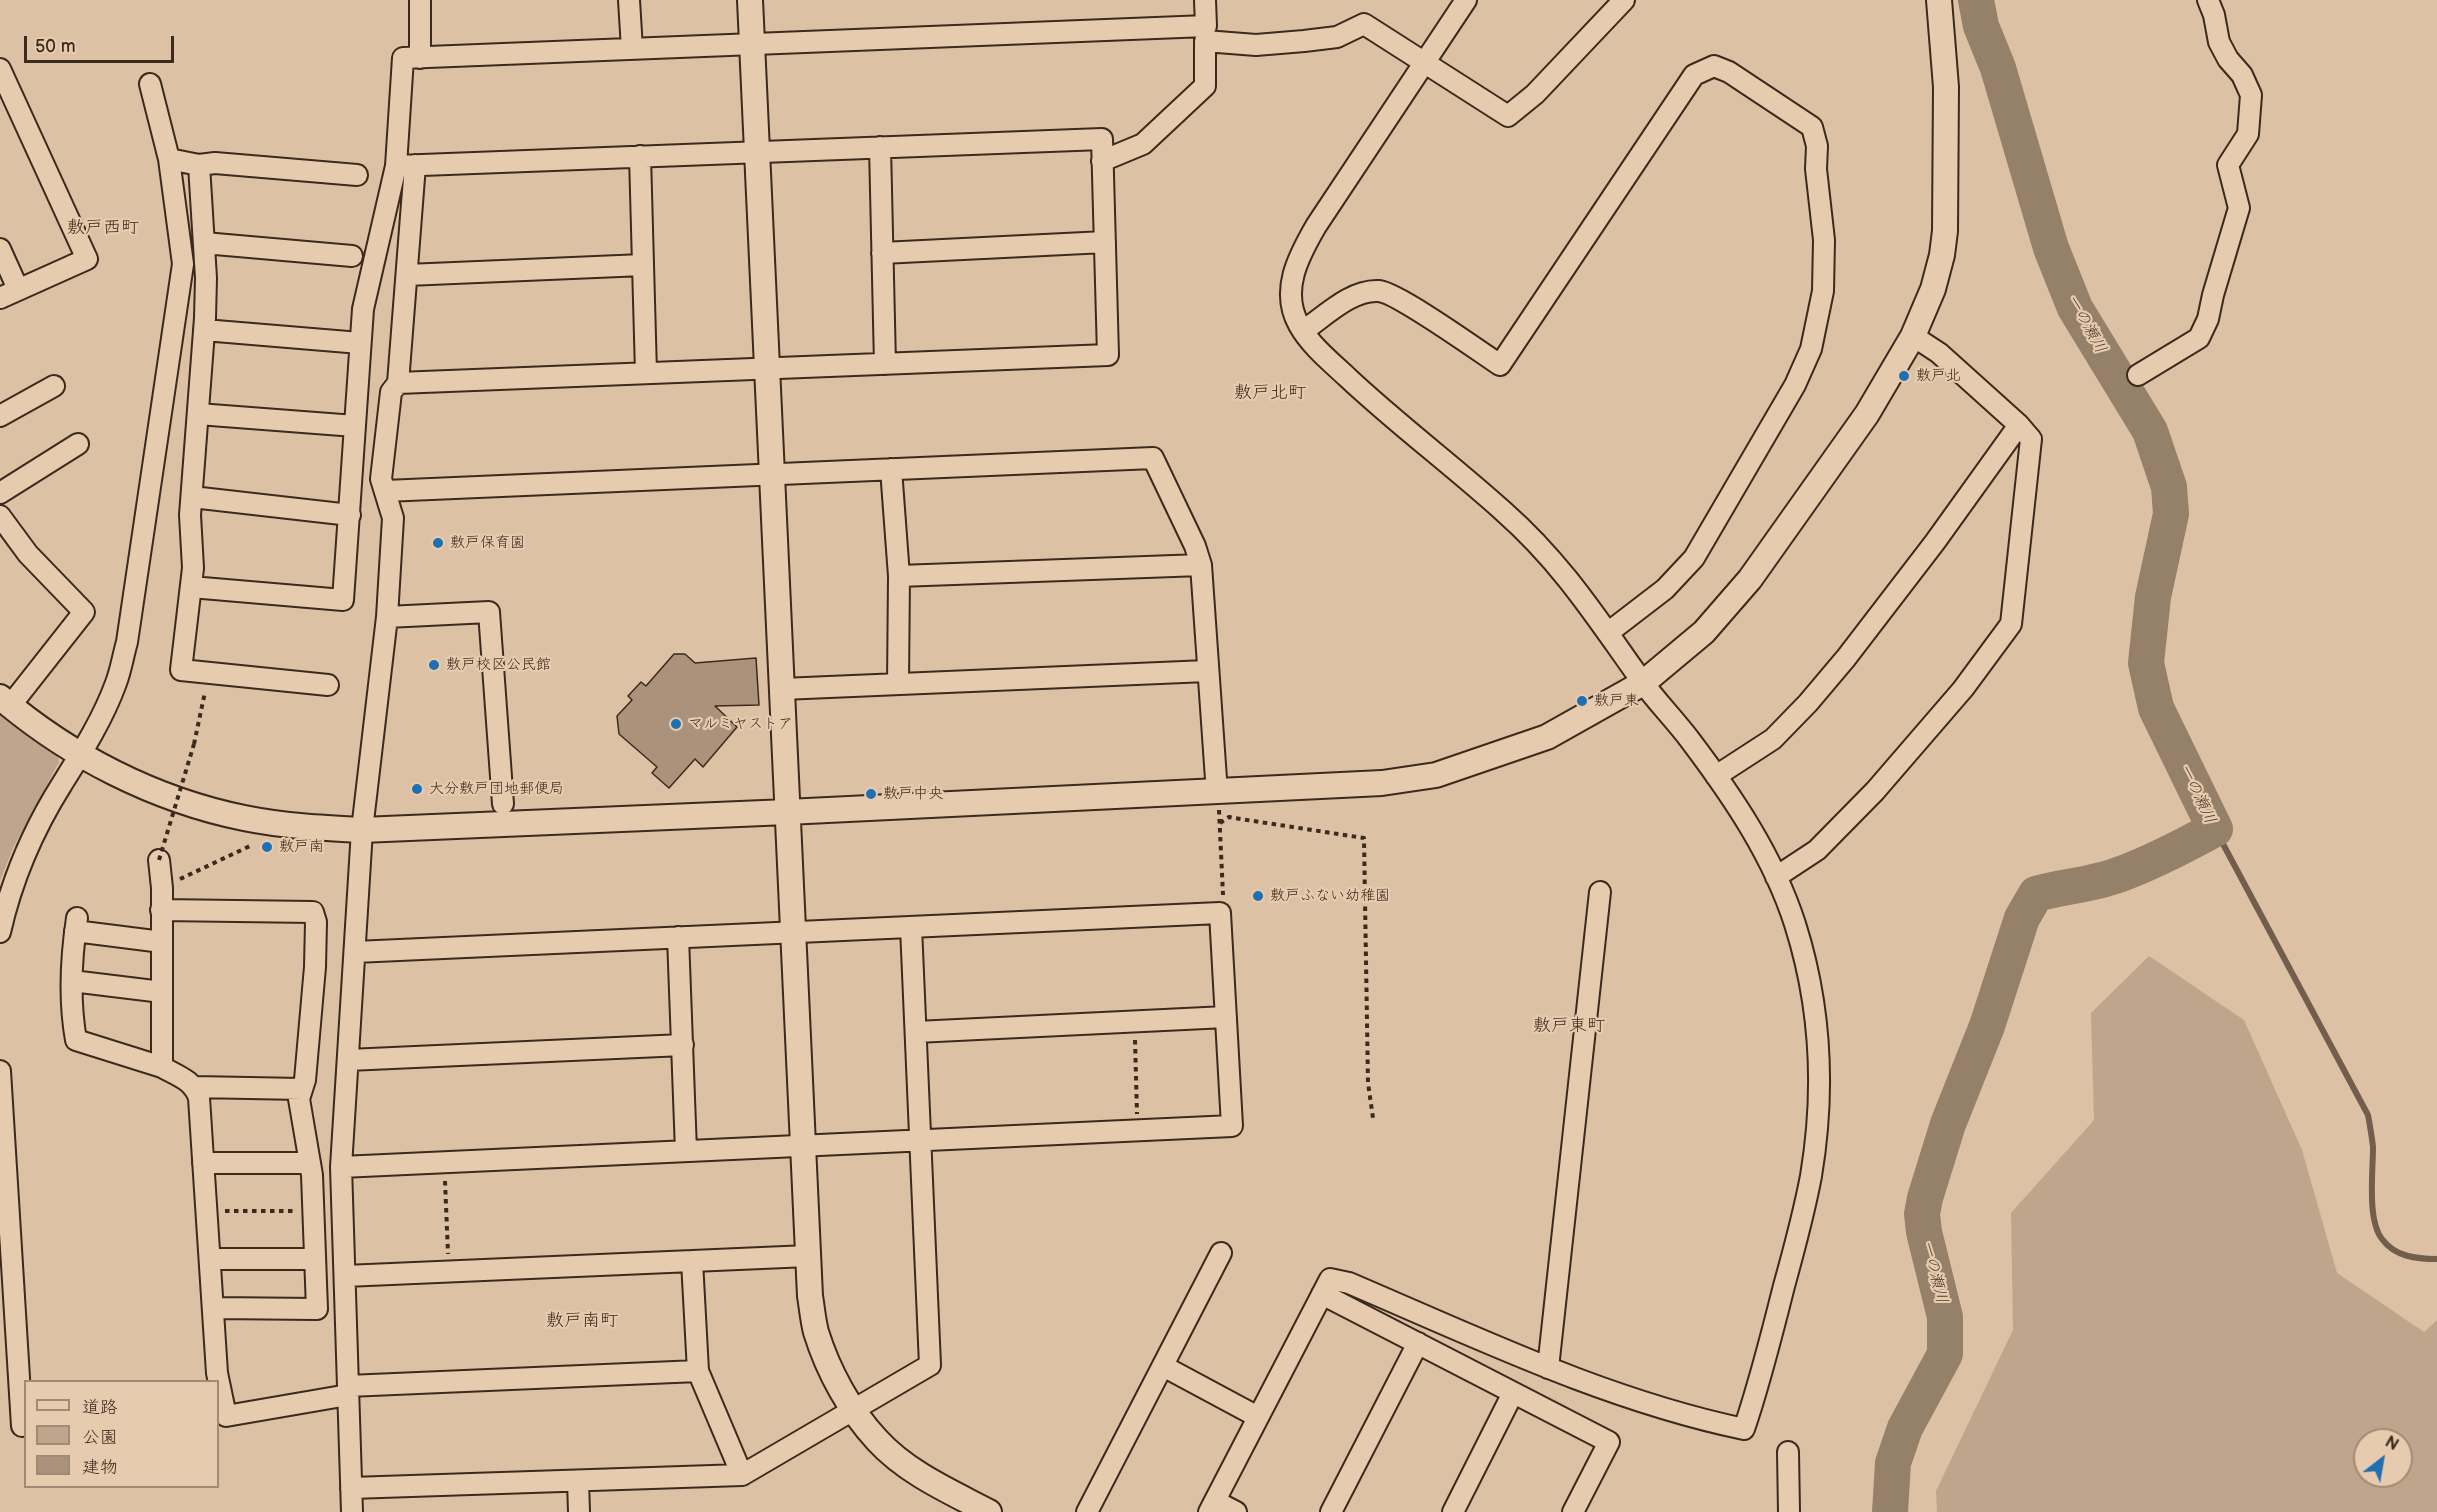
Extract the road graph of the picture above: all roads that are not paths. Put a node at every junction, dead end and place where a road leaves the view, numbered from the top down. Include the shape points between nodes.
1 (420, 0) edge
2 (629, 0) edge
3 (750, 0) edge
4 (1205, 0) edge
5 (1466, 0) edge
6 (1624, 0) edge
7 (1939, 0) edge
8 (2208, 0) edge
9 (752, 44) junction
10 (632, 49) junction
11 (420, 58) junction
12 (1424, 61) junction
13 (0, 69) edge
14 (150, 84) dead end
15 (879, 147) junction
16 (757, 152) junction
17 (640, 156) junction
18 (169, 159) junction
19 (1102, 161) junction
20 (199, 165) junction
21 (405, 165) junction
22 (357, 175) dead end
23 (1105, 242) junction
24 (204, 243) junction
25 (0, 249) edge
26 (882, 253) junction
27 (352, 256) dead end
28 (643, 264) junction
29 (407, 275) junction
30 (18, 290) junction
31 (0, 298) edge
32 (204, 330) junction
33 (1303, 332) junction
34 (1913, 336) junction
35 (360, 343) junction
36 (885, 364) junction
37 (767, 368) junction
38 (646, 373) junction
39 (2138, 375) dead end
40 (398, 383) junction
41 (54, 386) dead end
42 (198, 414) junction
43 (0, 417) edge
44 (2019, 424) junction
45 (355, 426) junction
46 (78, 444) dead end
47 (891, 470) junction
48 (772, 474) junction
49 (385, 491) junction
50 (0, 493) edge
51 (192, 497) junction
52 (350, 515) junction
53 (0, 516) edge
54 (1201, 565) junction
55 (899, 576) junction
56 (191, 587) junction
57 (387, 617) junction
58 (1609, 632) junction
59 (1207, 671) junction
60 (1643, 683) junction
61 (898, 684) junction
62 (328, 685) dead end
63 (782, 689) junction
64 (5, 701) edge
65 (81, 755) junction
66 (1716, 776) junction
67 (1215, 779) dead end
68 (503, 804) dead end
69 (788, 812) junction
70 (362, 830) junction
71 (159, 860) road end
72 (1776, 877) junction
73 (1600, 892) dead end
74 (161, 910) junction
75 (911, 927) junction
76 (0, 932) edge
77 (793, 932) junction
78 (678, 937) junction
79 (162, 942) junction
80 (355, 952) junction
81 (72, 981) junction
82 (162, 992) junction
83 (1226, 1017) junction
84 (916, 1032) junction
85 (683, 1045) junction
86 (348, 1060) junction
87 (162, 1067) junction
88 (0, 1071) edge
89 (195, 1087) junction
90 (302, 1089) junction
91 (920, 1140) junction
92 (803, 1146) junction
93 (687, 1151) junction
94 (203, 1163) junction
95 (310, 1163) junction
96 (340, 1167) junction
97 (1221, 1253) dead end
98 (808, 1256) junction
99 (210, 1259) junction
100 (315, 1259) junction
101 (692, 1261) junction
102 (345, 1276) junction
103 (1322, 1294) junction
104 (213, 1308) junction
105 (1418, 1343) junction
106 (1163, 1366) junction
107 (1548, 1368) junction
108 (698, 1371) junction
109 (218, 1380) edge
110 (219, 1383) edge
111 (348, 1391) junction
112 (1514, 1393) junction
113 (854, 1410) junction
114 (1258, 1417) junction
115 (22, 1426) dead end
116 (1788, 1452) dead end
117 (742, 1476) junction
118 (578, 1481) junction
119 (351, 1488) junction
120 (1212, 1506) edge
121 (352, 1512) edge
122 (579, 1512) edge
123 (989, 1512) edge
124 (1087, 1512) edge
125 (1236, 1512) edge
126 (1331, 1512) edge
127 (1453, 1512) edge
128 (1573, 1512) edge
129 (1789, 1512) edge

1 - 11 street
2 - 10 street
3 - 9 street
4 - 9 street via 1206,26
5 - 12 street
6 - 12 street via 1535,94 1508,116
7 - 34 street via 1946,87 1947,208 1942,255
8 - 39 street via 2219,42 2251,95 2248,134 2228,165 2239,208 2208,319 2199,338
9 - 10 street
9 - 16 street
10 - 11 street
11 - 21 street via 403,58
12 - 19 street via 1364,24 1338,37 1304,41 1256,45 1206,41 1205,86 1143,144
12 - 33 street via 1298,258 1291,283 1292,310
13 - 30 street via 87,259
14 - 18 street
15 - 16 street
15 - 19 street via 1102,139
15 - 26 street
16 - 17 street
16 - 37 street
17 - 21 street
17 - 28 street
18 - 20 street
18 - 65 street via 183,264 127,642 117,682
19 - 23 street
20 - 22 street via 215,163
20 - 24 street
21 - 29 street
21 - 35 street via 366,293
23 - 26 street
23 - 36 street via 1108,355
24 - 27 street
24 - 32 street
25 - 30 street
26 - 36 street
28 - 29 street
28 - 38 street
29 - 40 street
30 - 31 street
32 - 35 street
32 - 42 street
33 - 58 street via 1377,405 1542,547
33 - 58 street via 1341,304 1361,294 1380,291 1399,299 1500,365 1694,75 1714,66 1729,72 1812,127 1824,240 1824,291 1812,348 1795,385 1694,558 1665,589
34 - 44 street via 1939,353
34 - 60 street via 1868,414 1750,579 1704,632
35 - 45 street
36 - 37 street
37 - 38 street
37 - 48 street
38 - 40 street
40 - 49 street via 391,392 381,479
41 - 43 street
42 - 45 street
42 - 51 street
44 - 66 street via 1935,542 1808,703 1773,739
44 - 72 street via 2031,439 2011,624 1964,689 1875,791 1818,850
45 - 52 street
46 - 50 street
47 - 48 street
47 - 54 street via 1153,458
47 - 55 street
48 - 49 street
48 - 63 street
49 - 57 street via 393,518
51 - 52 street
51 - 56 street
52 - 56 street via 343,600
53 - 64 street via 28,554 84,612
54 - 55 street
54 - 59 street
55 - 61 street
56 - 62 street via 182,670
57 - 68 street via 489,612
57 - 70 street
58 - 60 street
59 - 61 street
59 - 67 street
60 - 66 street
60 - 69 street via 1547,737 1436,775 1382,783
61 - 63 street
63 - 69 street
64 - 65 street
65 - 70 street via 160,794 243,818
65 - 76 street via 20,865
66 - 72 street via 1746,819
69 - 70 street
69 - 77 street
70 - 80 street
71 - 74 street
72 - 107 street via 1805,961 1816,1014 1819,1078 1811,1175 1760,1382 1744,1429 1639,1402
73 - 107 street
74 - 79 street
74 - 90 street via 313,912 315,967
75 - 77 street
75 - 83 street via 1220,913
75 - 84 street
77 - 78 street
77 - 92 street
78 - 80 street
78 - 85 street
79 - 81 street via 76,924
79 - 82 street
80 - 86 street
81 - 82 street
81 - 87 street via 76,1040
82 - 87 street
83 - 84 street
83 - 91 street via 1232,1126
84 - 91 street
85 - 86 street
85 - 93 street
86 - 96 street
87 - 89 street
88 - 115 street
89 - 90 street
89 - 94 street
90 - 95 street via 299,1099
91 - 92 street
91 - 113 street via 930,1365
92 - 93 street
92 - 98 street
93 - 96 street
94 - 95 street
94 - 99 street
95 - 100 street
96 - 102 street
97 - 106 street
98 - 101 street
98 - 113 street via 816,1331 827,1362
99 - 100 street
99 - 104 street
100 - 104 street via 317,1309
101 - 102 street
101 - 108 street
102 - 111 street
103 - 105 street
103 - 107 street via 1330,1280 1349,1283
103 - 114 street
104 - 109 street
105 - 112 street
105 - 126 street
106 - 114 street
106 - 124 street
108 - 111 street
108 - 117 street
110 - 111 street via 226,1416
111 - 119 street
112 - 127 street
112 - 128 street via 1609,1442
113 - 117 street
113 - 123 street via 877,1441 903,1462
114 - 120 street
116 - 129 street
117 - 118 street
118 - 119 street
118 - 122 street
119 - 121 street
120 - 125 street

